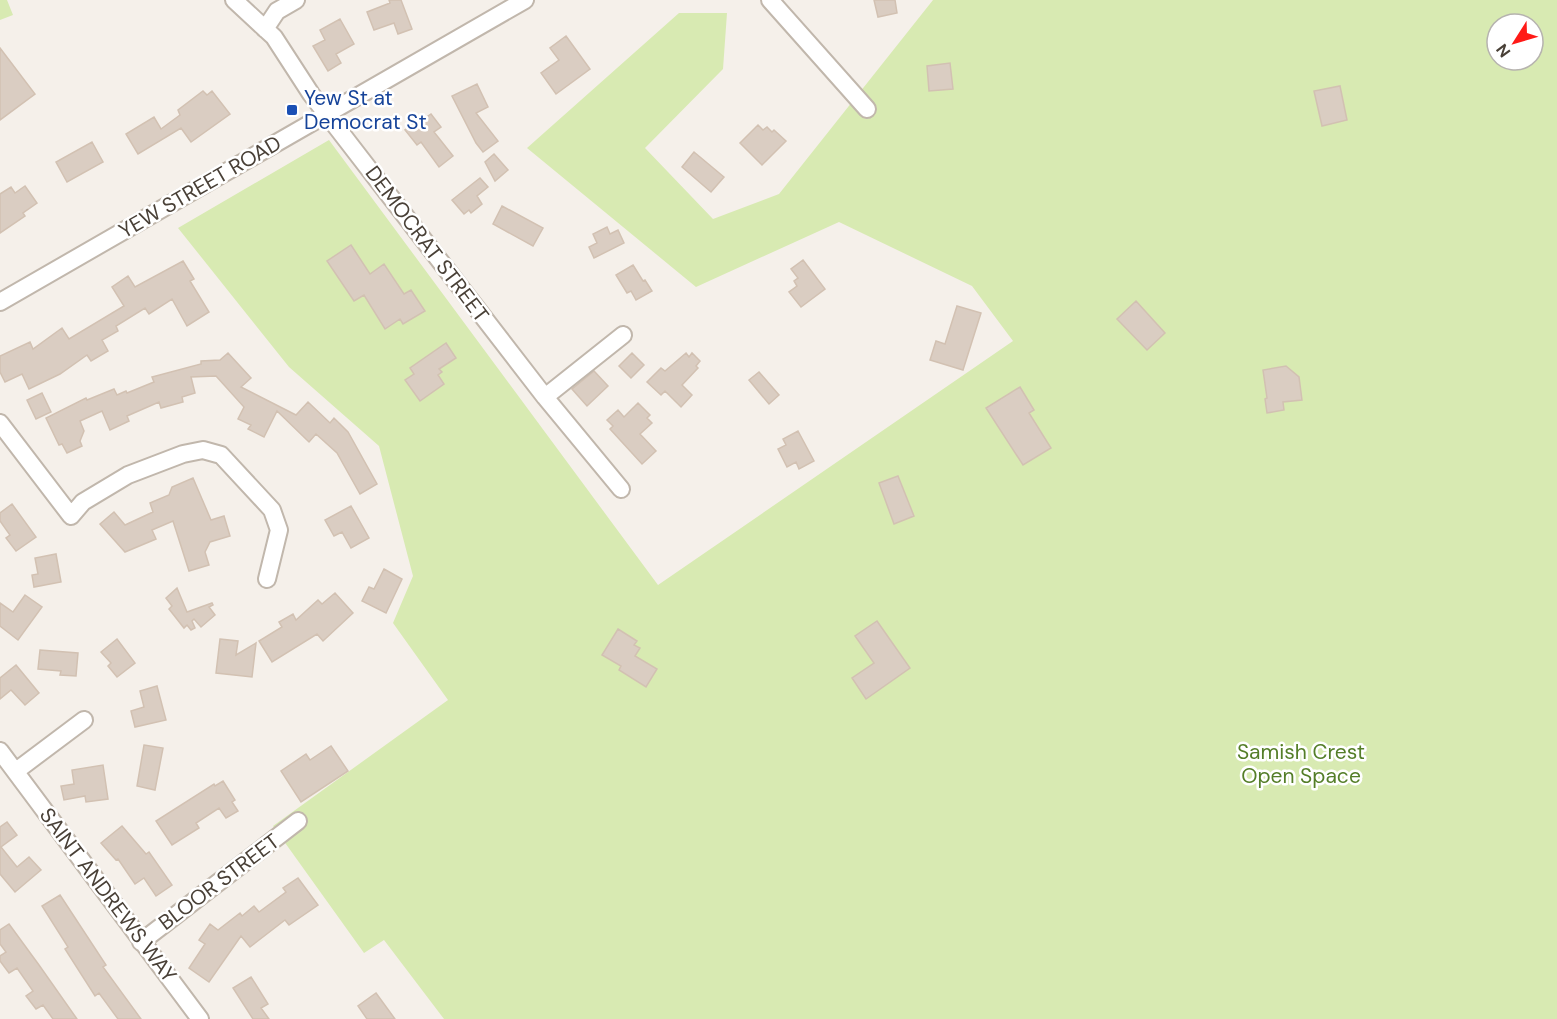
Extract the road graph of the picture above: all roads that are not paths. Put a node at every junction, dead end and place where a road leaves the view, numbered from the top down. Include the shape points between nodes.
1 (234, 0) edge
2 (296, 0) edge
3 (525, 0) edge
4 (770, 0) edge
5 (265, 29) junction
6 (867, 108) dead end
7 (327, 113) junction
8 (0, 302) edge
9 (623, 335) dead end
10 (545, 397) junction
11 (0, 423) edge
12 (621, 489) dead end
13 (267, 579) dead end
14 (84, 720) dead end
15 (0, 751) edge
16 (16, 771) junction
17 (298, 821) dead end
18 (141, 942) junction
19 (200, 1019) edge

1 - 5 street, DEMOCRAT STREET
2 - 5 street via 278,11
3 - 7 street, YEW STREET ROAD
4 - 6 street
5 - 7 street, DEMOCRAT STREET
7 - 8 street, YEW STREET ROAD
7 - 10 street, DEMOCRAT STREET
9 - 10 street
10 - 12 street, DEMOCRAT STREET
11 - 13 street via 71,516 83,502 156,463 203,450 221,455 276,519 279,530
14 - 16 street
15 - 16 street, SAINT ANDREWS WAY
16 - 18 street, SAINT ANDREWS WAY
17 - 18 street, BLOOR STREET
18 - 19 street, SAINT ANDREWS WAY

